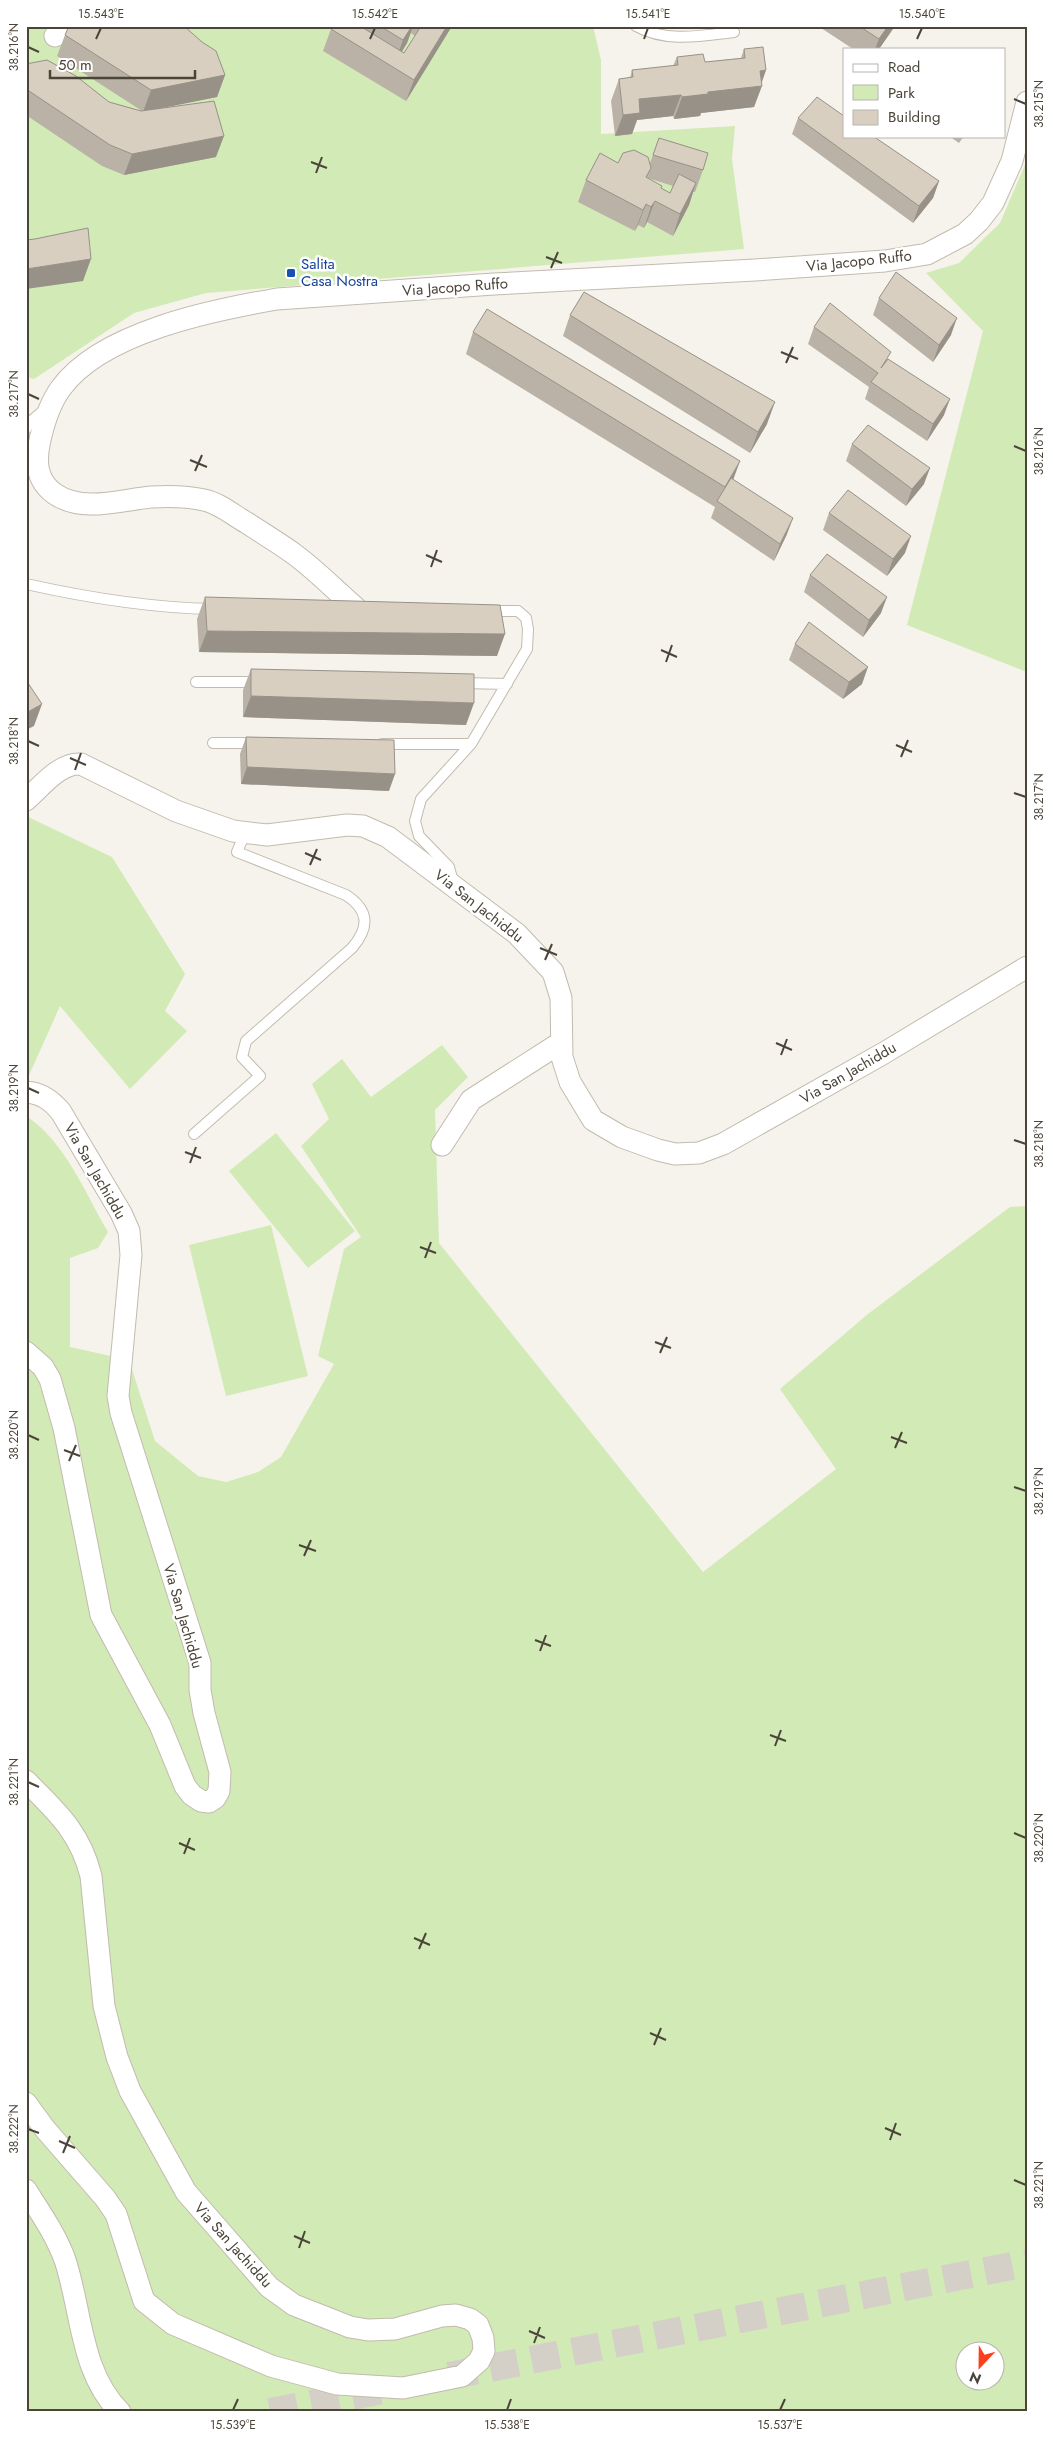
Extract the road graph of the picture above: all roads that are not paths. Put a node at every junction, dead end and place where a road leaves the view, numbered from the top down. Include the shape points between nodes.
1 (636, 26) edge
2 (734, 32) dead end
3 (1027, 102) edge
4 (51, 404) junction
5 (26, 428) edge
6 (26, 584) edge
7 (228, 609) edge
8 (353, 609) edge
9 (480, 611) edge
10 (196, 682) dead end
11 (274, 682) edge
12 (448, 683) edge
13 (507, 684) junction
14 (213, 743) dead end
15 (263, 744) edge
16 (372, 744) edge
17 (471, 744) junction
18 (26, 800) edge
19 (245, 833) junction
20 (454, 886) junction
21 (1027, 967) edge
22 (560, 1043) junction
23 (26, 1092) edge
24 (194, 1134) dead end
25 (442, 1145) dead end
26 (26, 1352) edge
27 (26, 1781) edge
28 (26, 2103) edge
29 (26, 2190) edge
30 (120, 2412) edge

1 - 2 lane via 649,33 686,38
3 - 4 street, Via Jacopo Ruffo via 1012,161 993,203 965,234 927,254 885,261 316,295 252,303 140,334 73,374
4 - 5 lane
4 - 8 street, Via Jacopo Ruffo via 37,464 38,474 54,494 65,500 91,504 152,497 205,500 228,511 294,554
6 - 7 lane via 90,599 169,608
9 - 13 lane via 518,611 526,618 527,649
10 - 11 lane
12 - 13 lane
13 - 17 lane
14 - 15 lane
16 - 17 lane
17 - 20 lane via 421,799 415,821 419,836 449,867
18 - 19 street, Via San Jachiddu via 62,769 72,763 81,764 176,812 213,826
19 - 20 street, Via San Jachiddu via 267,835 363,826 388,837
19 - 24 lane via 237,852 346,895 358,903 364,913 365,927 352,948 246,1042 242,1057 260,1076
20 - 22 street, Via San Jachiddu via 517,934 553,972 561,998
21 - 22 street, Via San Jachiddu via 746,1131 692,1155 658,1150 598,1124 570,1082
22 - 25 street via 470,1100
23 - 26 street, Via San Jachiddu via 44,1096 62,1112 129,1231 131,1255 118,1396 200,1663 204,1713 221,1777 219,1791 209,1802 201,1801 185,1786 160,1725 101,1615 64,1428 50,1379 43,1367
27 - 28 street, Via San Jachiddu via 65,1820 86,1857 92,1876 104,2006 117,2056 130,2091 186,2192 269,2287 294,2305 350,2327 368,2330 395,2329 442,2316 470,2319 478,2326 483,2338 484,2352 480,2361 462,2376 403,2388 337,2384 271,2366 172,2324 144,2301 116,2214
29 - 30 street via 64,2258 97,2381

